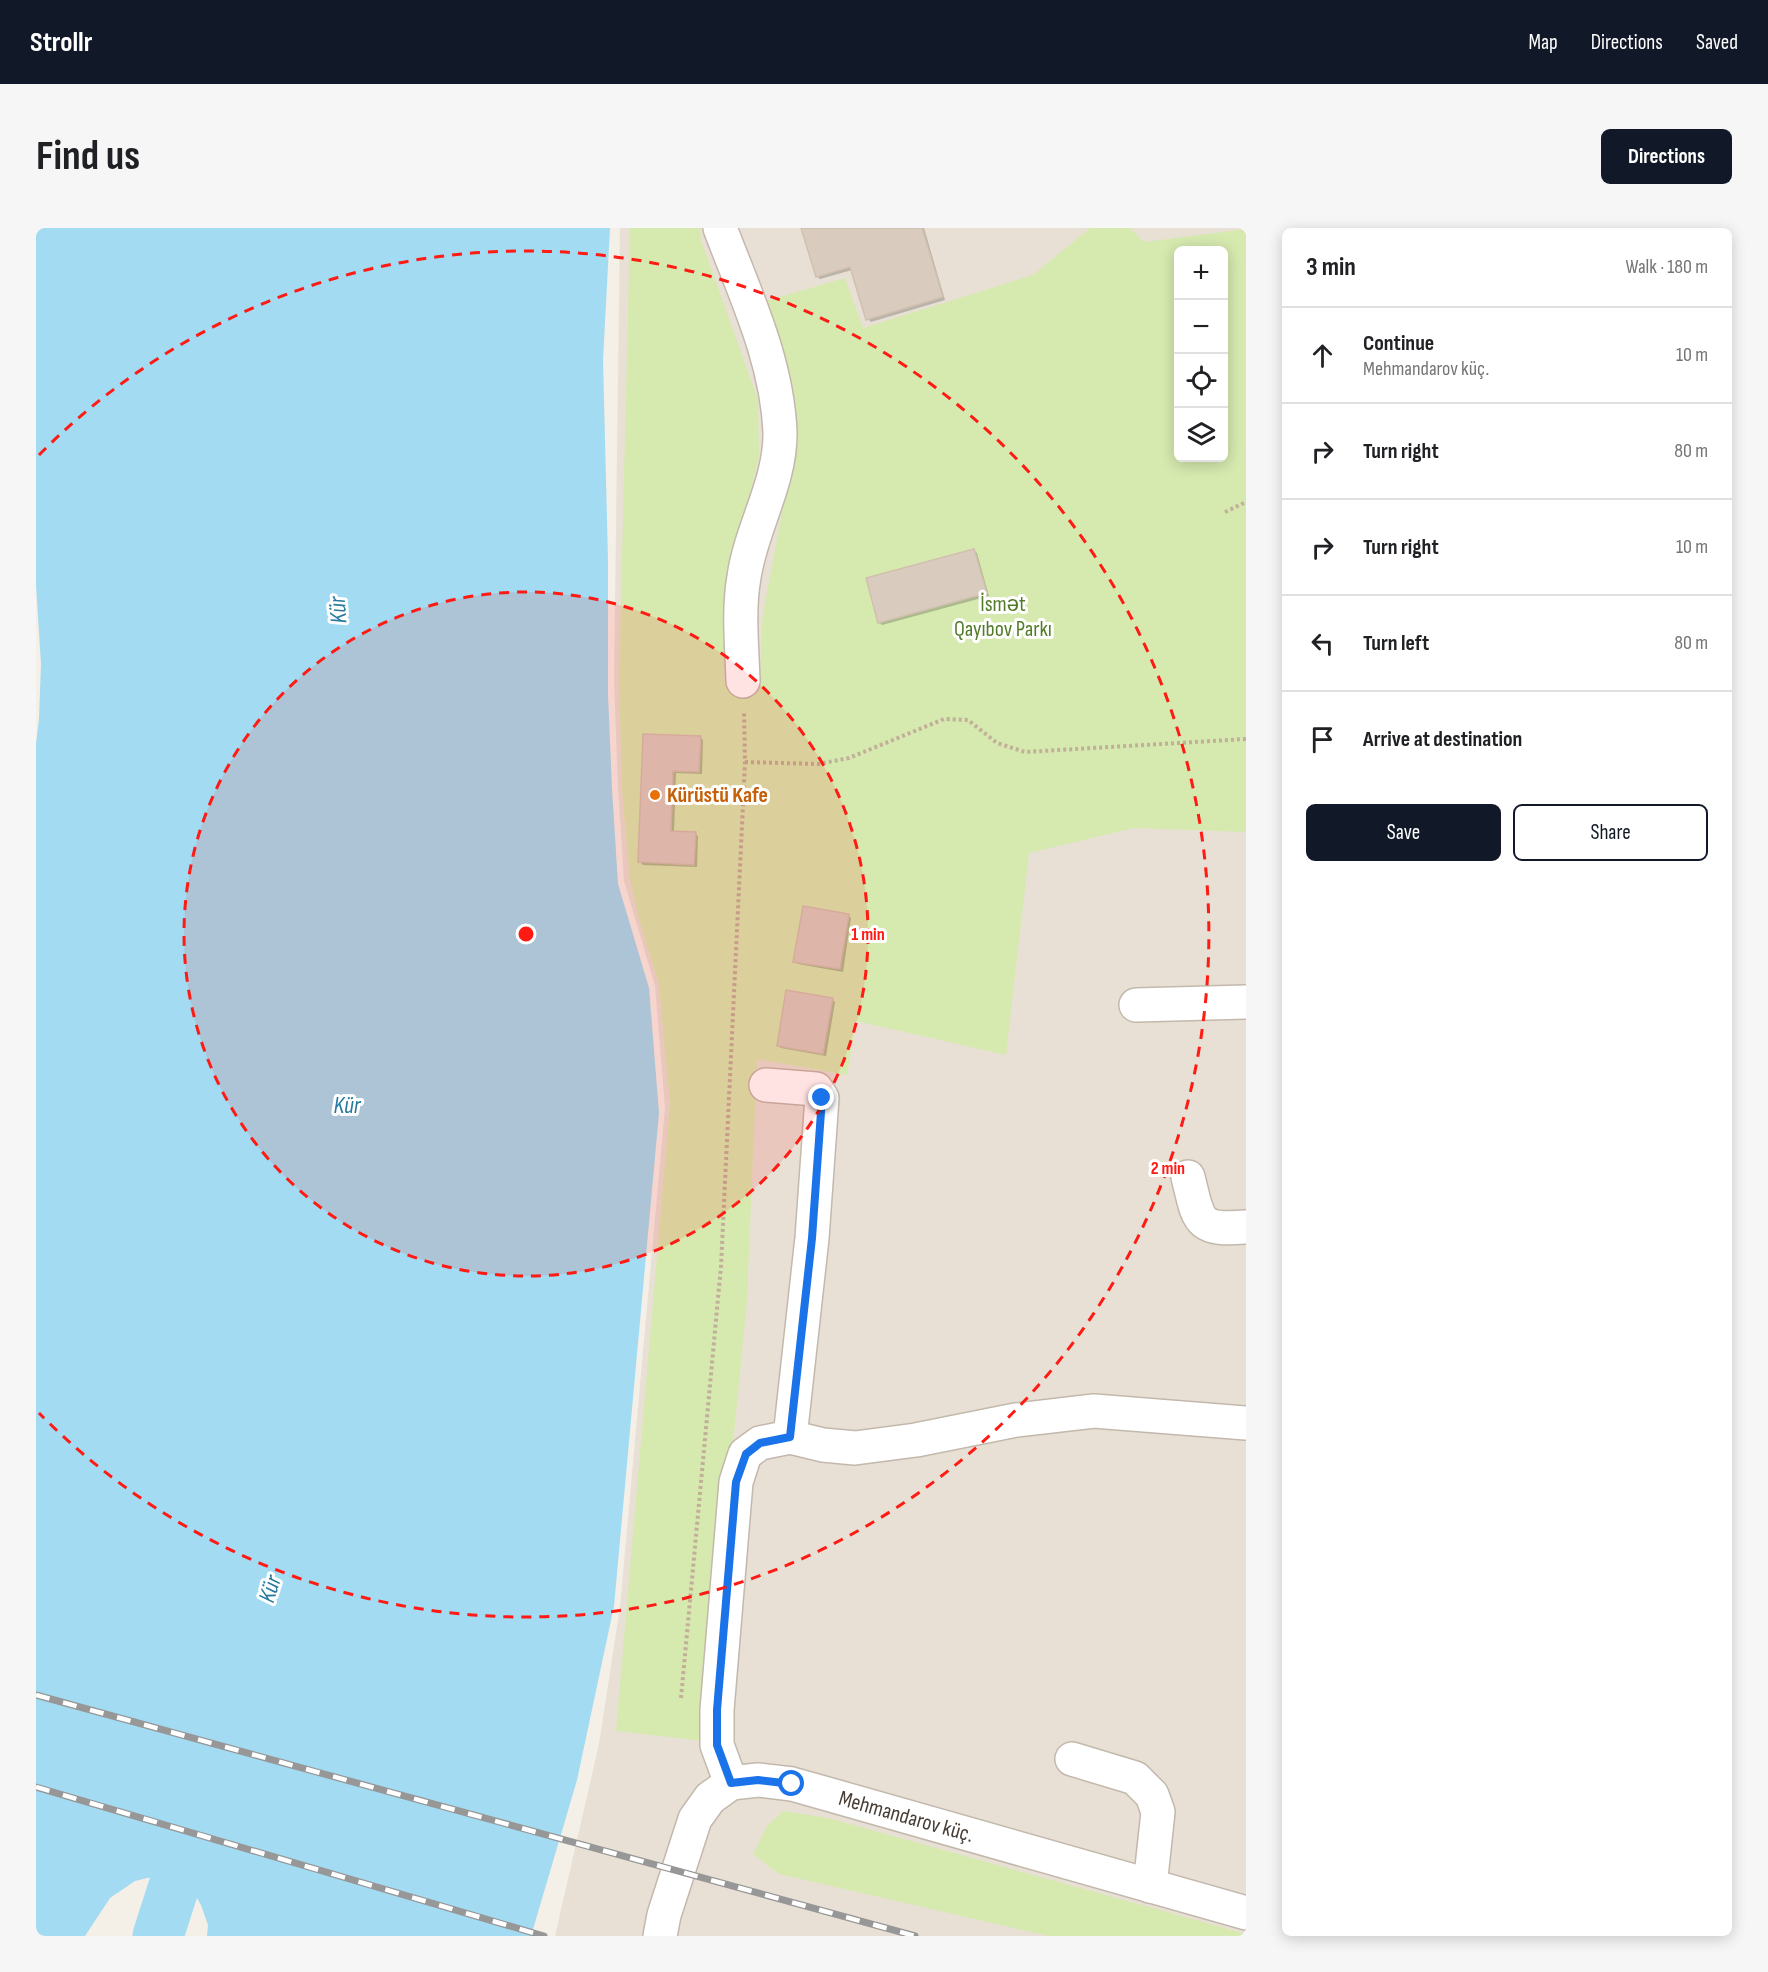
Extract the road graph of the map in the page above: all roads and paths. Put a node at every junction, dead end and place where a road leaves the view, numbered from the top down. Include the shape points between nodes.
1 (720, 228) edge
2 (1246, 502) edge
3 (1225, 512) dead end
4 (743, 681) joint
5 (1246, 739) edge
6 (745, 762) junction
7 (1246, 1002) edge
8 (1136, 1005) dead end
9 (765, 1085) dead end
10 (1188, 1177) dead end
11 (1246, 1227) edge
12 (1246, 1423) edge
13 (790, 1437) junction
14 (681, 1698) dead end
15 (1072, 1759) dead end
16 (731, 1783) junction
17 (1150, 1886) junction
18 (1246, 1913) edge
19 (660, 1936) edge

1 - 4 street via 767,350 780,434 775,472 744,575
2 - 3 path
4 - 6 path
5 - 6 path via 1026,752 997,743 968,720 944,719 849,758 818,764
6 - 14 path via 721,1266
7 - 8 street
9 - 13 street via 816,1089 822,1098 812,1238
10 - 11 street via 1197,1215 1204,1224 1226,1229
12 - 13 street via 1094,1411 1016,1420 855,1448
13 - 16 street via 760,1443 746,1454 736,1482 717,1710 717,1745
15 - 17 street via 1135,1778 1152,1795 1158,1812
16 - 17 street, Mehmandarov küç. via 758,1780 792,1784
16 - 19 street via 710,1798 695,1819
17 - 18 street, Mehmandarov küç.

